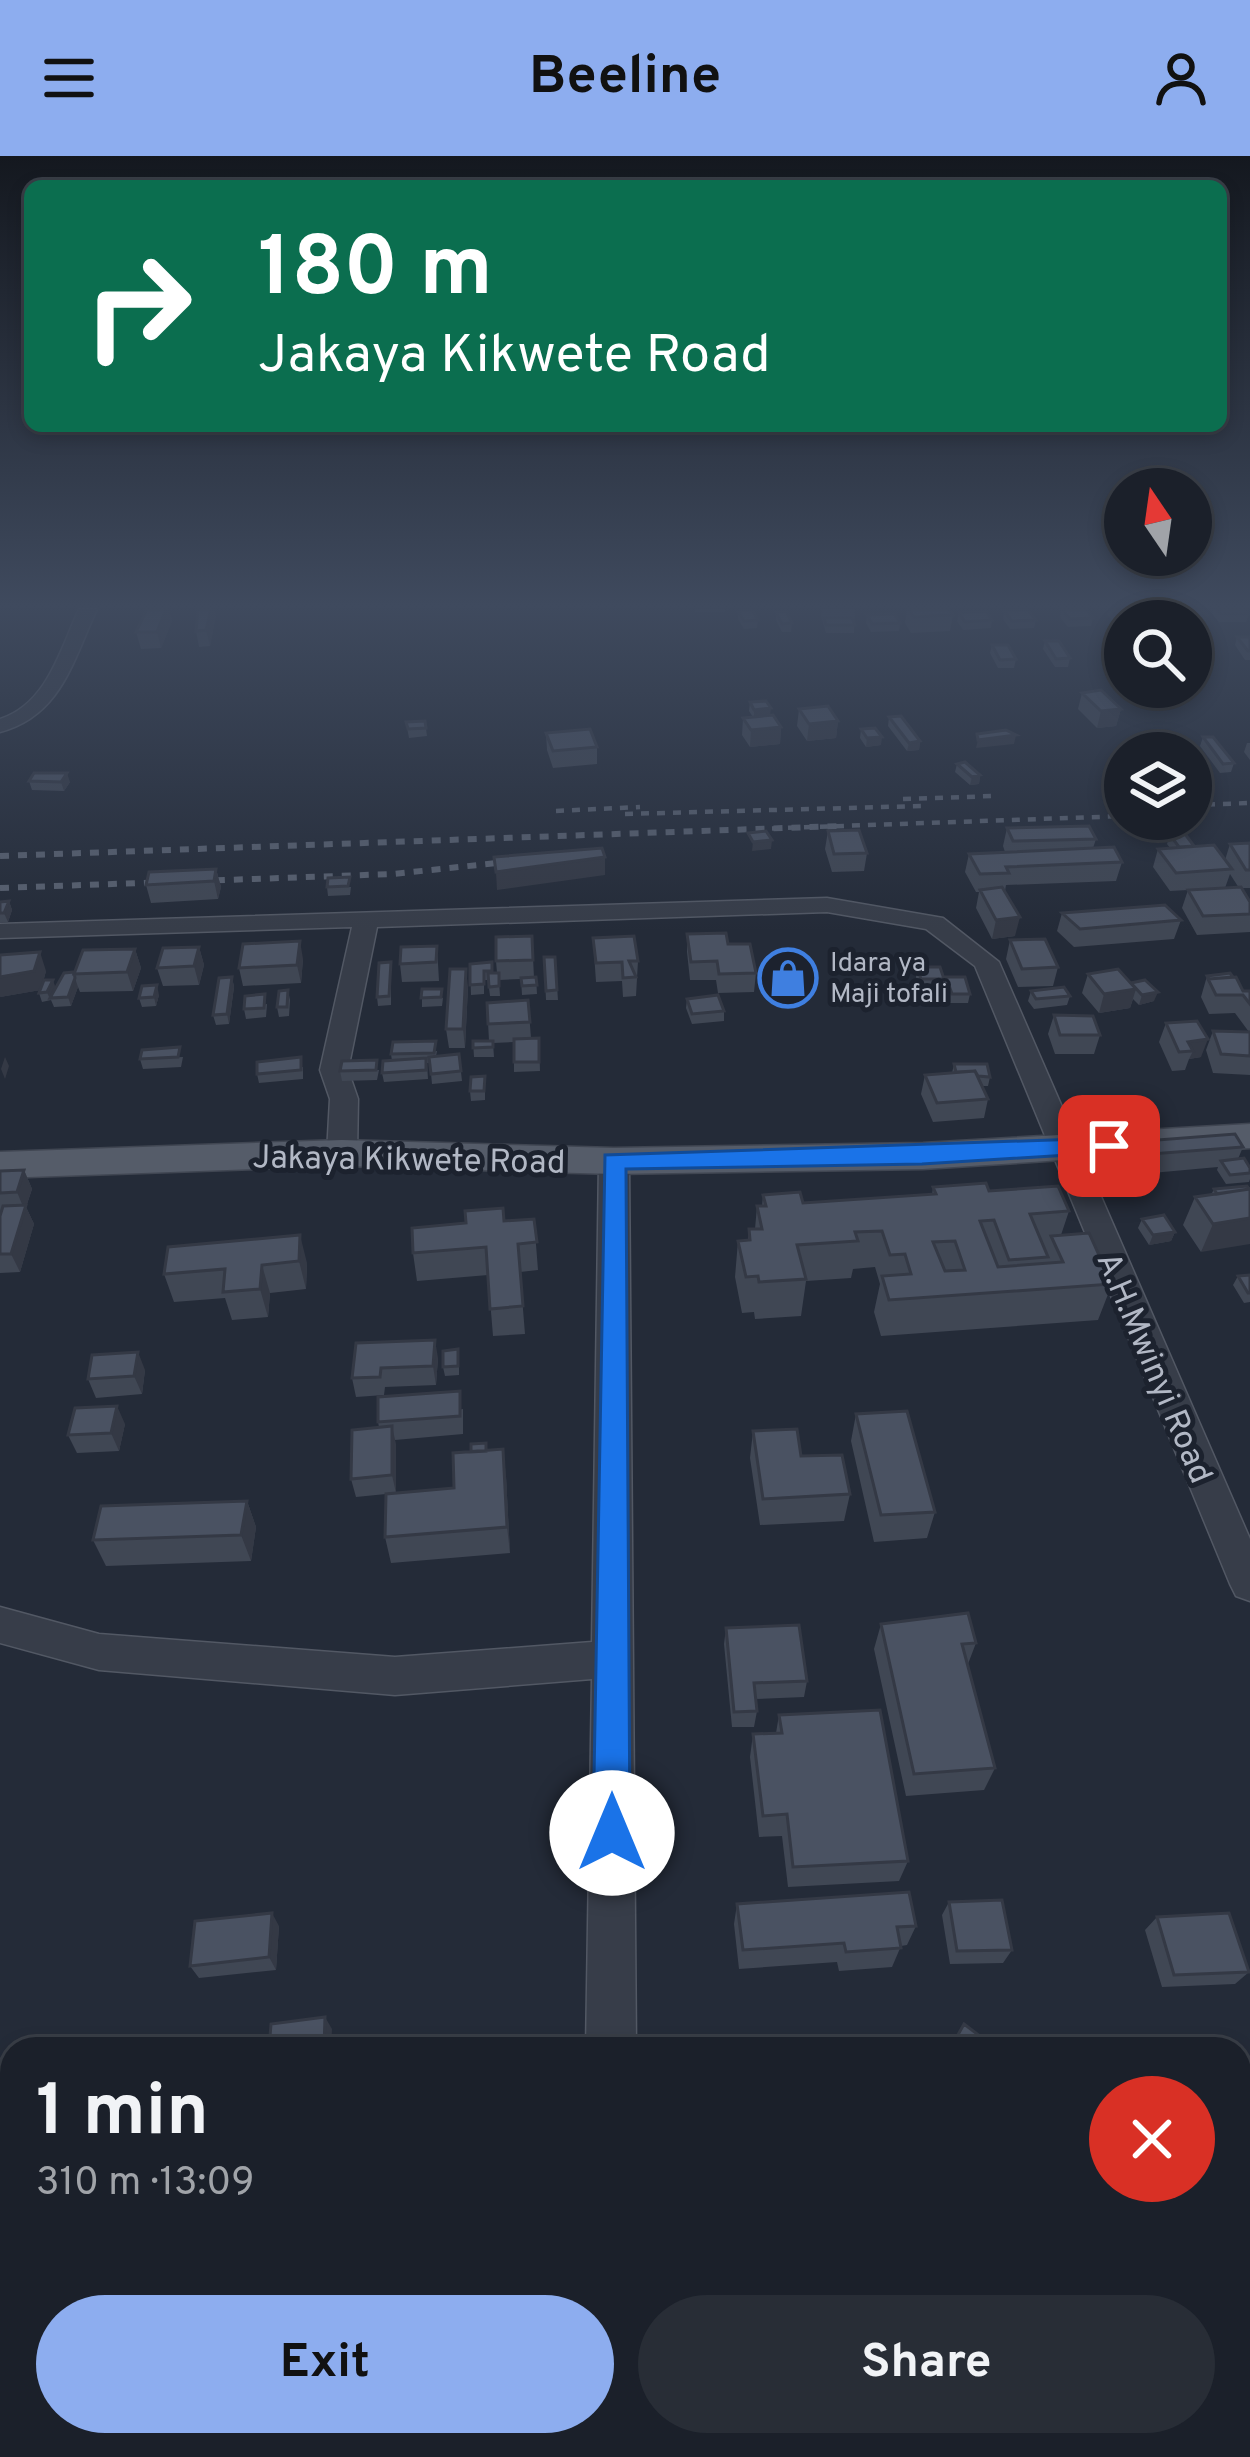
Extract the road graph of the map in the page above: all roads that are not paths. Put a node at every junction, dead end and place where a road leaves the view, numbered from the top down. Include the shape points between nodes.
1 (31, 716) edge
2 (0, 726) edge
3 (366, 919) junction
4 (0, 931) edge
5 (1250, 1136) edge
6 (1062, 1149) junction
7 (342, 1153) junction
8 (614, 1160) junction
9 (0, 1165) edge
10 (1250, 1584) edge
11 (0, 1624) edge
12 (613, 1660) junction
13 (611, 2037) edge

1 - 2 street
3 - 4 street, A.H.Mwinyi Road
3 - 6 street, A.H.Mwinyi Road via 827,904 934,923 986,962
3 - 7 street via 334,1070 344,1099
5 - 6 main road, Jakaya Kikwete Road
6 - 8 main road, Jakaya Kikwete Road
6 - 10 street, A.H.Mwinyi Road
7 - 8 main road, Jakaya Kikwete Road
7 - 9 main road, Jakaya Kikwete Road
8 - 12 street
11 - 12 street via 99,1652 395,1676
12 - 13 street

